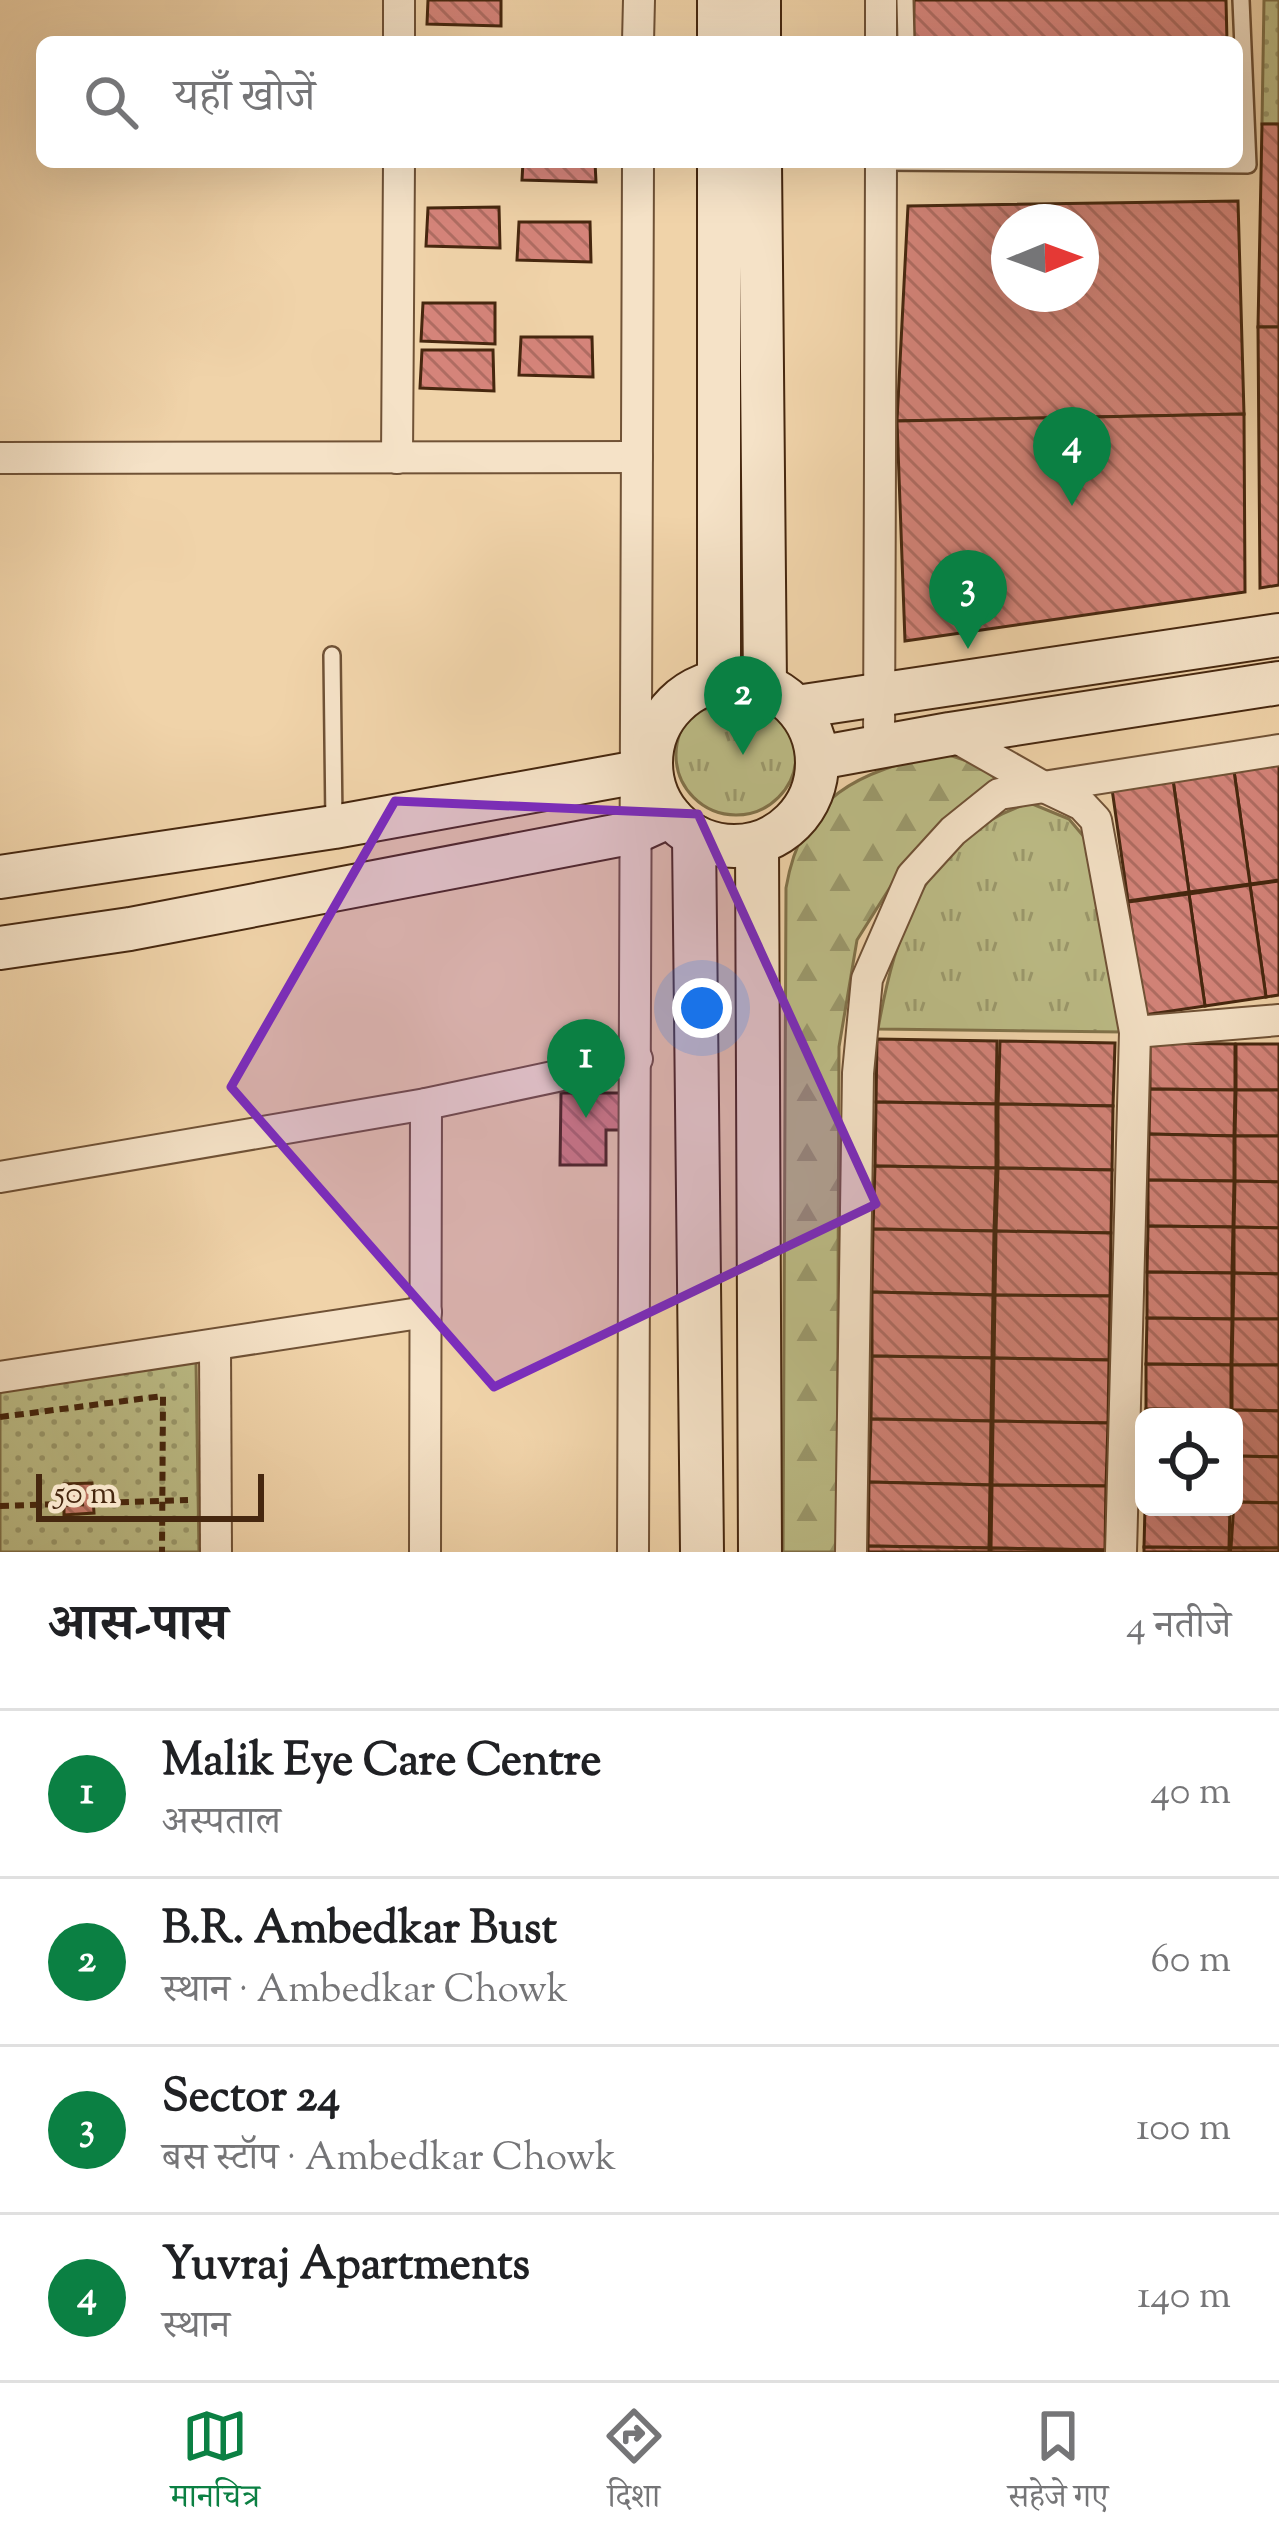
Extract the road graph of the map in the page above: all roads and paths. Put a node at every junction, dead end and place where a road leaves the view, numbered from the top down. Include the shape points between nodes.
1 (399, 0) edge
2 (639, 0) edge
3 (718, 0) edge
4 (759, 0) edge
5 (881, 0) edge
6 (905, 0) edge
7 (1241, 0) edge
8 (399, 36) edge
9 (638, 36) edge
10 (719, 36) edge
11 (759, 36) edge
12 (881, 36) edge
13 (906, 36) edge
14 (1243, 36) edge
15 (1243, 47) edge
16 (1243, 165) edge
17 (399, 168) edge
18 (638, 168) edge
19 (719, 168) edge
20 (760, 168) edge
21 (881, 168) edge
22 (637, 457) junction
23 (0, 458) edge
24 (397, 458) junction
25 (1279, 635) edge
26 (332, 655) dead end
27 (719, 680) junction
28 (1279, 683) edge
29 (781, 696) junction
30 (879, 697) junction
31 (950, 734) junction
32 (879, 746) junction
33 (1279, 750) edge
34 (818, 758) junction
35 (642, 765) junction
36 (1040, 785) junction
37 (334, 827) junction
38 (666, 828) junction
39 (757, 844) junction
40 (0, 878) edge
41 (0, 948) edge
42 (1279, 1020) edge
43 (1135, 1032) junction
44 (637, 1059) junction
45 (426, 1104) junction
46 (0, 1178) edge
47 (426, 1312) junction
48 (214, 1346) junction
49 (0, 1377) edge
50 (0, 1417) edge
51 (216, 1499) junction
52 (162, 1501) junction
53 (0, 1506) edge
54 (162, 1552) edge
55 (216, 1552) edge
56 (424, 1552) edge
57 (633, 1552) edge
58 (702, 1552) edge
59 (760, 1552) edge
60 (851, 1552) edge
61 (1121, 1552) edge

1 - 8 street
2 - 9 street
3 - 10 street
4 - 11 street
5 - 12 street
6 - 13 lane
7 - 14 lane
15 - 16 lane
17 - 24 street
18 - 22 street
19 - 27 street
20 - 29 street
21 - 30 street
22 - 24 street
22 - 35 street
23 - 24 street
25 - 30 street
26 - 37 lane
27 - 29 street via 742,679
27 - 35 street via 672,707
28 - 31 street
29 - 30 street
29 - 34 street via 812,731
30 - 32 street
31 - 32 street
31 - 36 street
32 - 34 street
33 - 36 street
34 - 39 street via 803,812
35 - 37 street
35 - 38 street
36 - 43 street via 1096,820
36 - 60 street via 999,794 912,876 867,979 858,1073
37 - 40 street
38 - 39 street via 735,847
38 - 41 street
38 - 44 street
38 - 58 street
39 - 59 street
42 - 43 street
43 - 61 street
44 - 45 street
44 - 57 street
45 - 46 street
45 - 47 street
47 - 48 street
47 - 56 street
48 - 49 street
48 - 51 street
50 - 52 path via 163,1396
51 - 52 path
51 - 55 street
52 - 53 path
52 - 54 path

